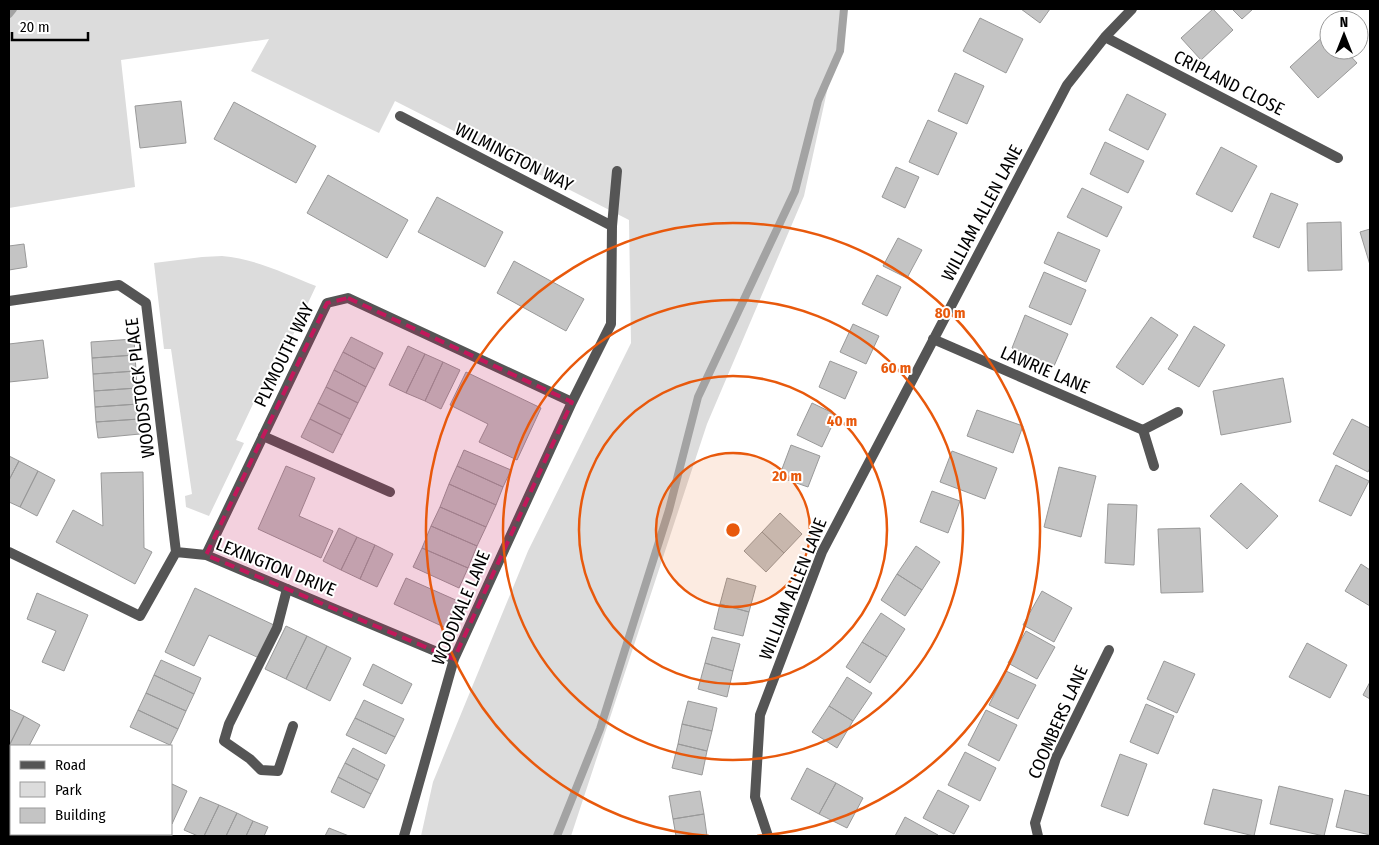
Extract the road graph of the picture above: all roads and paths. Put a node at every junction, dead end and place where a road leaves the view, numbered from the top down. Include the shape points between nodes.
1 (1132, 9) edge
2 (1105, 37) junction
3 (400, 116) dead end
4 (1338, 158) dead end
5 (617, 171) dead end
6 (612, 226) junction
7 (9, 302) edge
8 (933, 339) junction
9 (572, 402) junction
10 (1178, 412) dead end
11 (1143, 430) junction
12 (263, 436) junction
13 (1154, 466) dead end
14 (390, 492) dead end
15 (9, 552) edge
16 (176, 552) junction
17 (206, 555) junction
18 (287, 589) junction
19 (1108, 650) dead end
20 (454, 659) junction
21 (293, 726) dead end
22 (404, 836) edge
23 (768, 836) edge
24 (1038, 836) edge

1 - 2 street, WILLIAM ALLEN LANE
2 - 4 street, CRIPLAND CLOSE
2 - 8 street, WILLIAM ALLEN LANE via 1067,85
3 - 6 street, WILMINGTON WAY
5 - 6 street
6 - 9 street via 611,324
7 - 16 street, WOODSTOCK PLACE via 119,285 146,303
8 - 11 street, LAWRIE LANE
8 - 23 street, WILLIAM ALLEN LANE via 822,552 760,716 755,797
9 - 12 street, PLYMOUTH WAY via 348,298 327,303
9 - 20 street, WOODVALE LANE
10 - 11 street
11 - 13 street
12 - 14 street
12 - 17 street, PLYMOUTH WAY
15 - 16 street via 140,616
16 - 17 street, LEXINGTON DRIVE
17 - 18 street, LEXINGTON DRIVE
18 - 20 street, LEXINGTON DRIVE
18 - 21 street via 277,628 233,715 224,741 262,770 278,771
19 - 24 street, COOMBERS LANE via 1056,758 1035,823
20 - 22 street, WOODVALE LANE

